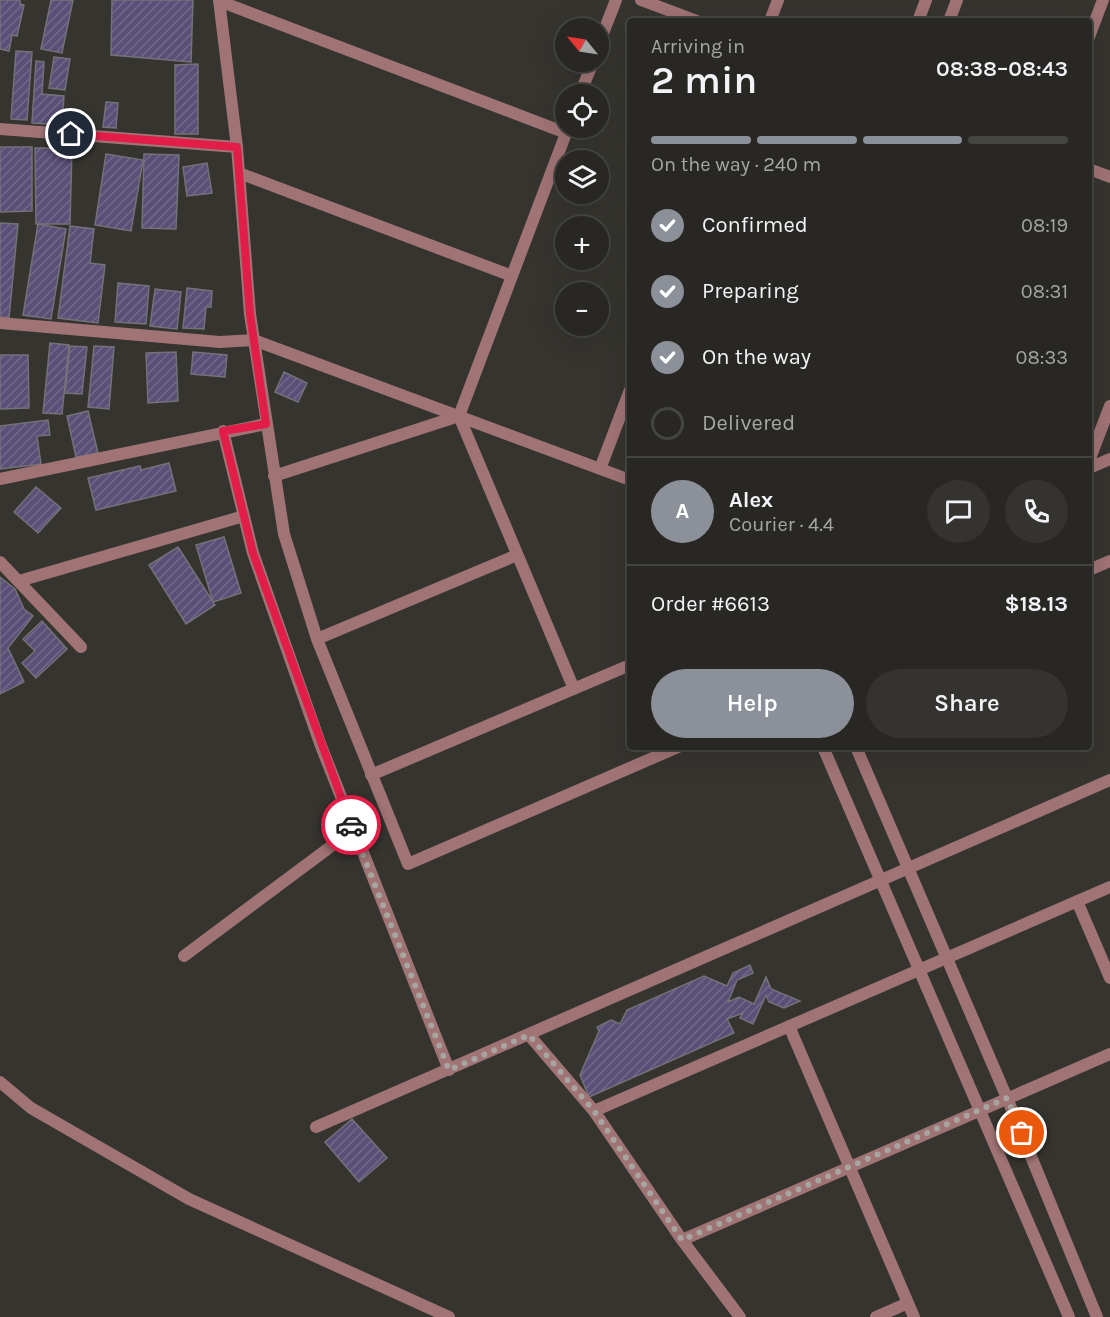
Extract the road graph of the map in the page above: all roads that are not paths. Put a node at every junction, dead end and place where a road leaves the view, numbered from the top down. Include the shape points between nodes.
1 (219, 0) edge
2 (616, 0) edge
3 (641, 0) edge
4 (778, 0) edge
5 (926, 0) edge
6 (957, 0) edge
7 (1103, 0) edge
8 (609, 18) edge
9 (689, 18) edge
10 (771, 18) edge
11 (919, 18) edge
12 (950, 18) edge
13 (1092, 29) edge
14 (555, 126) edge
15 (0, 129) edge
16 (564, 138) edge
17 (237, 147) junction
18 (1092, 170) edge
19 (239, 173) junction
20 (1110, 177) edge
21 (512, 276) junction
22 (0, 323) edge
23 (254, 340) junction
24 (627, 398) edge
25 (1110, 406) edge
26 (459, 416) junction
27 (266, 424) junction
28 (223, 431) junction
29 (1092, 453) edge
30 (1110, 459) edge
31 (1092, 467) edge
32 (600, 469) junction
33 (274, 476) junction
34 (0, 479) edge
35 (627, 479) edge
36 (244, 516) junction
37 (517, 555) junction
38 (1110, 561) edge
39 (0, 562) edge
40 (1092, 569) edge
41 (19, 581) junction
42 (317, 639) junction
43 (81, 647) dead end
44 (627, 666) edge
45 (574, 689) junction
46 (671, 750) edge
47 (824, 750) edge
48 (857, 750) edge
49 (371, 775) junction
50 (1110, 780) edge
51 (353, 830) junction
52 (908, 869) junction
53 (881, 881) junction
54 (1110, 887) edge
55 (1077, 901) junction
56 (184, 956) dead end
57 (947, 958) junction
58 (919, 970) junction
59 (1110, 978) edge
60 (789, 1026) junction
61 (529, 1035) junction
62 (1110, 1054) edge
63 (449, 1070) junction
64 (0, 1082) edge
65 (1007, 1098) junction
66 (594, 1111) junction
67 (980, 1111) junction
68 (316, 1127) dead end
69 (850, 1167) junction
70 (682, 1240) junction
71 (908, 1303) junction
72 (449, 1317) edge
73 (740, 1317) edge
74 (876, 1317) edge
75 (914, 1317) edge
76 (1069, 1317) edge
77 (1097, 1317) edge

1 - 14 street
1 - 17 street
2 - 8 street
3 - 9 street
4 - 10 street
5 - 11 street
6 - 12 street
7 - 13 street
15 - 17 street
16 - 21 street
17 - 19 street
18 - 20 street
19 - 21 street
19 - 23 street
21 - 26 street
22 - 23 street via 220,342
23 - 26 street
23 - 27 street
24 - 32 street
25 - 29 street
26 - 32 street
26 - 33 street
26 - 37 street
27 - 28 street
27 - 33 street
28 - 34 street
28 - 36 street
30 - 31 street
32 - 35 street
33 - 42 street via 284,534
36 - 41 street
36 - 51 street via 253,553
37 - 42 street
37 - 45 street
38 - 40 street
39 - 41 street
41 - 43 street
42 - 49 street
44 - 45 street
45 - 49 street
46 - 49 street via 408,864
47 - 53 street
48 - 52 street
50 - 52 street
51 - 56 street
51 - 63 street
52 - 53 street
52 - 57 street
53 - 58 street
53 - 61 street
54 - 55 street
55 - 57 street
55 - 59 street
57 - 58 street
57 - 65 street
58 - 60 street
58 - 67 street
60 - 66 street
60 - 69 street
61 - 63 street
61 - 66 street
62 - 65 street
63 - 68 street
64 - 72 street via 32,1108 189,1200
65 - 67 street
65 - 77 street
66 - 70 street
67 - 69 street
67 - 76 street
69 - 70 street
69 - 71 street
70 - 73 street
71 - 74 street
71 - 75 street

